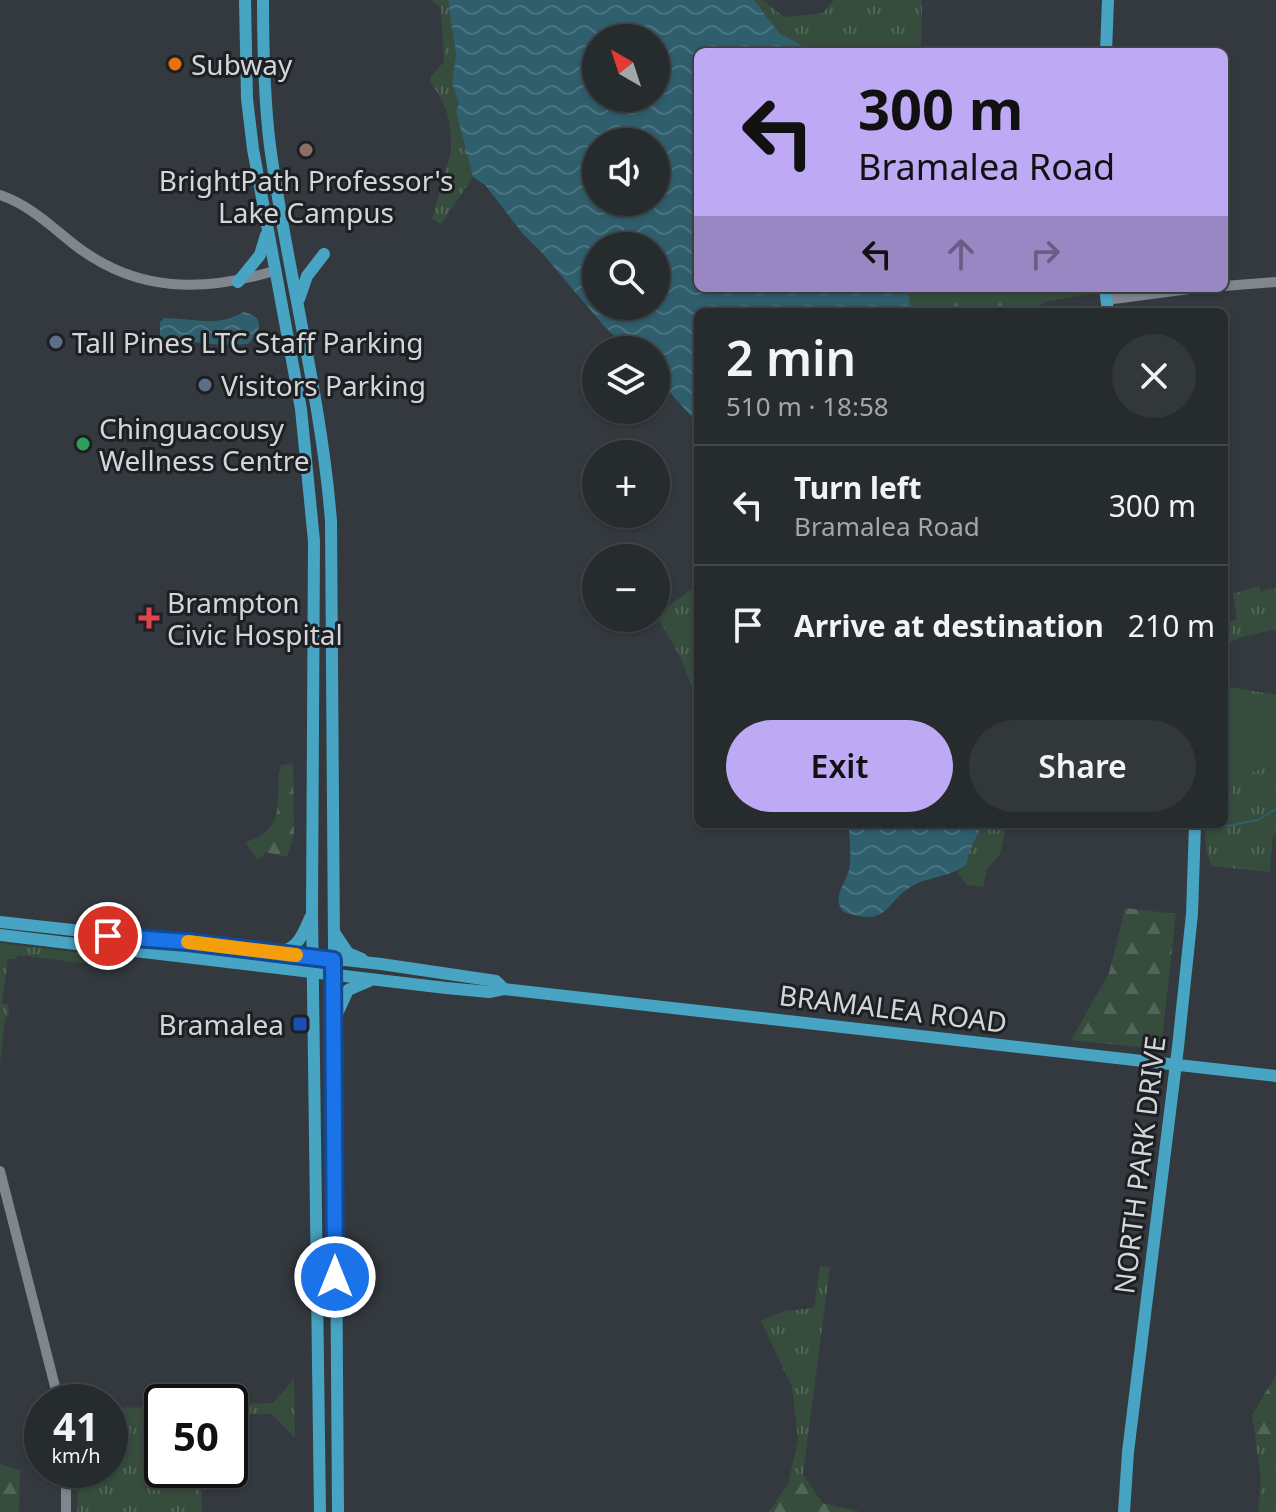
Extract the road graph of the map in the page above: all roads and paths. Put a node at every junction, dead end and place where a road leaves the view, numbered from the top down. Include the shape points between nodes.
1 (245, 0) edge
2 (263, 0) edge
3 (1108, 0) edge
4 (1106, 48) edge
5 (0, 195) edge
6 (267, 232) junction
7 (324, 254) dead end
8 (274, 271) junction
9 (238, 282) junction
10 (1276, 282) edge
11 (1228, 286) edge
12 (1167, 292) edge
13 (1106, 300) edge
14 (299, 302) junction
15 (1195, 828) edge
16 (312, 913) junction
17 (0, 922) edge
18 (333, 929) junction
19 (0, 935) edge
20 (275, 952) junction
21 (313, 958) junction
22 (333, 960) junction
23 (381, 964) junction
24 (313, 973) junction
25 (334, 975) junction
26 (372, 980) junction
27 (504, 989) junction
28 (334, 1025) junction
29 (1176, 1064) junction
30 (1276, 1076) edge
31 (0, 1171) edge
32 (54, 1384) edge
33 (66, 1488) edge
34 (66, 1512) edge
35 (320, 1512) edge
36 (338, 1512) edge
37 (1124, 1512) edge

1 - 6 main road via 247,99
2 - 14 main road via 270,148
3 - 4 main road
5 - 9 street via 133,277 174,285
6 - 8 main road
6 - 9 main road via 260,255
7 - 14 main road via 307,276
8 - 9 street
8 - 16 main road via 303,424 314,541
10 - 11 street
12 - 13 street
14 - 18 main road via 318,402 331,521
15 - 29 main road, NORTH PARK DRIVE
16 - 20 main road via 298,943
16 - 21 main road
17 - 20 main road, BRAMALEA ROAD
18 - 22 main road
18 - 23 main road via 348,953
19 - 24 main road, BRAMALEA ROAD
20 - 21 main road, BRAMALEA ROAD
21 - 22 main road, BRAMALEA ROAD
21 - 24 main road
22 - 23 main road, BRAMALEA ROAD
22 - 25 main road
23 - 27 main road, BRAMALEA ROAD via 496,981
24 - 25 main road, BRAMALEA ROAD
24 - 35 main road
25 - 26 main road, BRAMALEA ROAD
25 - 28 main road
26 - 27 main road, BRAMALEA ROAD via 489,992
26 - 28 main road via 345,994
27 - 29 main road, BRAMALEA ROAD
28 - 36 main road
29 - 30 main road, BRAMALEA ROAD
29 - 37 main road, NORTH PARK DRIVE
31 - 32 street
33 - 34 street

